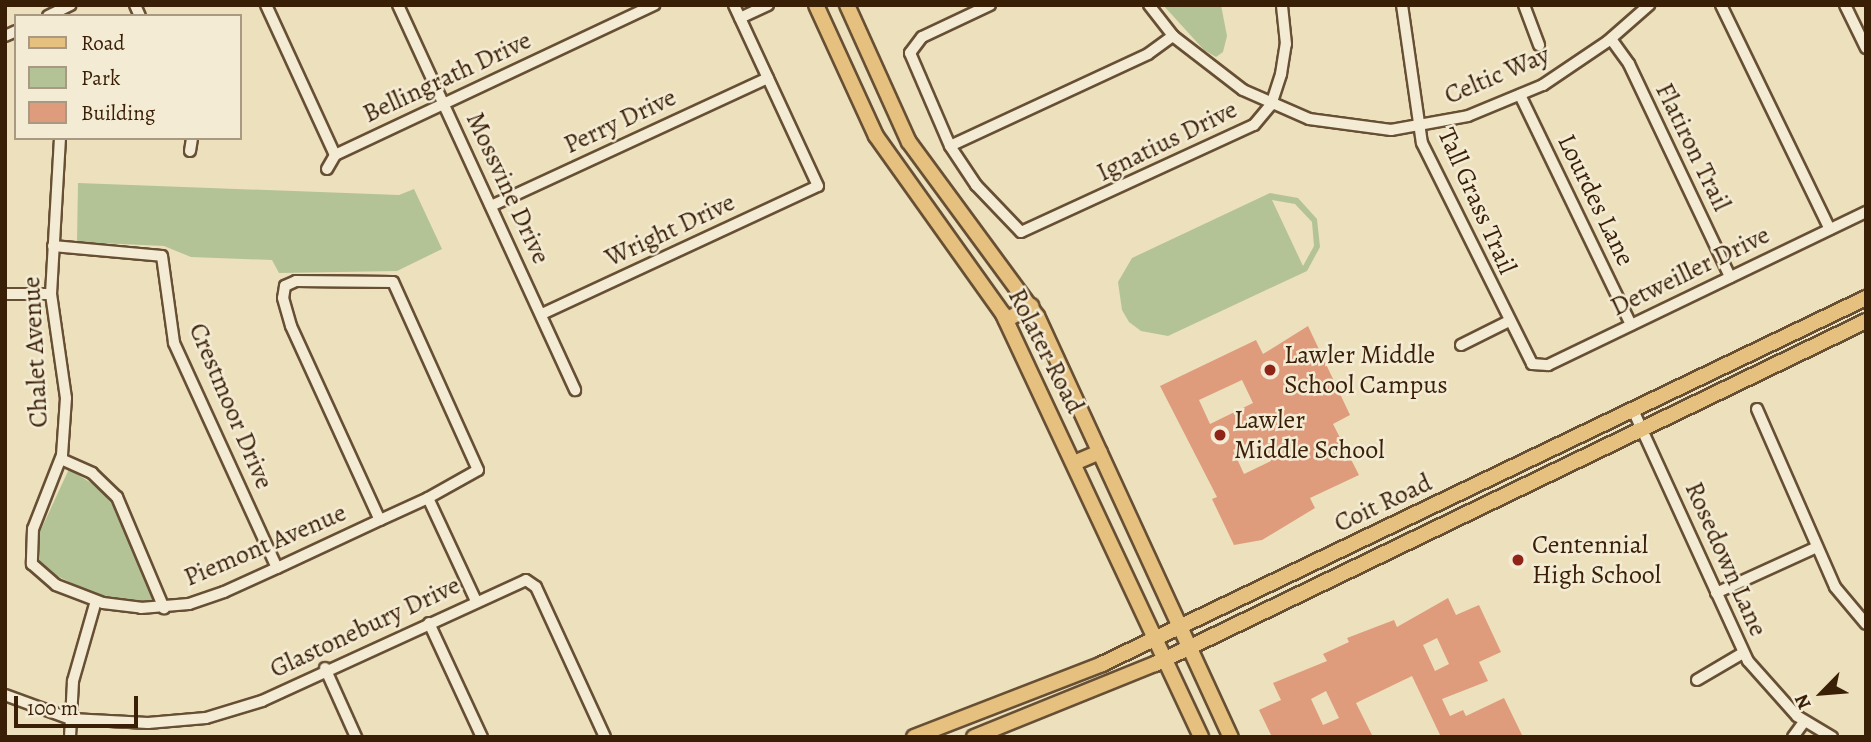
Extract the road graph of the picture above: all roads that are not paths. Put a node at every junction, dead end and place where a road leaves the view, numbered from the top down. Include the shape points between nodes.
1 (71, 5) edge
2 (266, 5) edge
3 (398, 5) edge
4 (654, 5) edge
5 (734, 5) edge
6 (768, 5) edge
7 (816, 5) edge
8 (847, 5) edge
9 (990, 5) edge
10 (1149, 5) edge
11 (1282, 5) edge
12 (1402, 5) edge
13 (1524, 5) edge
14 (1648, 5) edge
15 (1721, 5) edge
16 (1845, 5) edge
17 (52, 14) edge
18 (740, 18) junction
19 (1173, 36) junction
20 (1611, 39) junction
21 (1539, 45) dead end
22 (1866, 48) edge
23 (768, 78) junction
24 (1520, 95) junction
25 (444, 103) junction
26 (1271, 104) junction
27 (1420, 127) junction
28 (60, 140) edge
29 (192, 140) edge
30 (950, 146) junction
31 (190, 151) dead end
32 (335, 155) junction
33 (327, 169) dead end
34 (491, 206) junction
35 (1866, 212) edge
36 (1830, 229) junction
37 (53, 246) junction
38 (1730, 277) junction
39 (5, 294) edge
40 (51, 294) junction
41 (1861, 301) edge
42 (1031, 306) junction
43 (541, 314) junction
44 (1006, 320) junction
45 (1865, 321) edge
46 (1507, 322) junction
47 (1631, 325) junction
48 (1461, 345) dead end
49 (1532, 364) joint
50 (575, 390) dead end
51 (1757, 408) dead end
52 (1633, 410) junction
53 (1642, 429) junction
54 (1100, 452) junction
55 (61, 459) junction
56 (1074, 463) junction
57 (428, 498) junction
58 (1450, 499) junction
59 (1459, 516) junction
60 (380, 520) junction
61 (1817, 547) junction
62 (29, 558) joint
63 (277, 568) junction
64 (1716, 593) junction
65 (96, 601) junction
66 (476, 601) junction
67 (164, 608) junction
68 (429, 622) junction
69 (1866, 624) edge
70 (1181, 626) junction
71 (1156, 638) junction
72 (1191, 647) junction
73 (1743, 653) junction
74 (1166, 659) junction
75 (325, 668) junction
76 (1697, 680) dead end
77 (5, 695) edge
78 (986, 707) junction
79 (71, 719) junction
80 (1804, 722) junction
81 (994, 729) junction
82 (70, 737) edge
83 (356, 737) edge
84 (482, 737) edge
85 (605, 737) edge
86 (914, 737) edge
87 (974, 737) edge
88 (1201, 737) edge
89 (1231, 737) edge
90 (1793, 737) edge
91 (1832, 737) edge

1 - 17 street
2 - 32 street
3 - 25 street, Mossvine Drive
4 - 25 street, Bellingrath Drive
5 - 18 street
6 - 18 street
7 - 44 main road, Rolater Road via 876,136
8 - 42 main road, Rolater Road via 909,142
9 - 30 street via 912,47 912,61
10 - 19 street, Celtic Way
11 - 26 street, Ignatius Drive via 1286,44
12 - 27 street, Tall Grass Trail
13 - 21 street
14 - 20 street, Celtic Way
15 - 36 street
16 - 22 street
18 - 23 street
19 - 26 street, Celtic Way via 1218,75
19 - 30 street via 1148,54
20 - 24 street, Celtic Way
20 - 38 street, Flatiron Trail via 1629,64
23 - 34 street, Perry Drive
23 - 43 street, Wright Drive via 818,186
24 - 27 street, Celtic Way via 1468,116
24 - 47 street, Lourdes Lane
25 - 32 street, Bellingrath Drive
25 - 34 street, Mossvine Drive
26 - 27 street, Celtic Way via 1340,126
26 - 30 street, Ignatius Drive via 1236,136 1021,232
27 - 46 street, Tall Grass Trail via 1429,160
28 - 37 street, Chalet Avenue
29 - 31 street
32 - 33 street
34 - 43 street, Mossvine Drive
35 - 36 street, Detweiller Drive
36 - 38 street, Detweiller Drive
37 - 40 street, Chalet Avenue
37 - 63 street, Crestmoor Drive via 162,256 174,343
38 - 47 street, Detweiller Drive
39 - 40 street
40 - 55 street, Chalet Avenue via 66,398
41 - 45 main road
41 - 52 main road, Coit Road
42 - 44 main road
42 - 54 main road, Rolater Road
43 - 50 street, Mossvine Drive
44 - 56 main road, Rolater Road
45 - 53 main road, Coit Road
46 - 48 street
46 - 49 street, Tall Grass Trail
47 - 49 street, Detweiller Drive via 1548,365
51 - 61 street
52 - 53 street, Rosedown Lane
52 - 58 main road, Coit Road
53 - 59 main road, Coit Road
53 - 64 street, Rosedown Lane
54 - 56 main road
54 - 70 main road, Rolater Road
55 - 62 street, Chalet Avenue via 33,529
55 - 67 street via 92,473 117,497
56 - 71 main road, Rolater Road
57 - 60 street, Piemont Avenue
57 - 60 street, Piemont Avenue via 479,469 393,282 296,281 285,286 290,326
57 - 66 street
58 - 59 main road
58 - 70 main road, Coit Road
59 - 72 main road, Coit Road
60 - 63 street, Piemont Avenue
61 - 64 street
61 - 69 street via 1835,587
62 - 65 street, Piemont Avenue via 56,585
63 - 67 street, Piemont Avenue via 218,595
64 - 73 street, Rosedown Lane
65 - 67 street, Piemont Avenue
65 - 79 street via 73,681
66 - 68 street, Glastonebury Drive
66 - 85 street, Glastonebury Drive via 521,580 536,588
68 - 75 street, Glastonebury Drive
68 - 84 street
70 - 71 main road, Coit Road
70 - 72 main road, Rolater Road
71 - 74 main road, Rolater Road
71 - 78 main road, Coit Road
72 - 74 main road, Coit Road
72 - 89 main road, Rolater Road
73 - 76 street
73 - 80 street, Rosedown Lane
74 - 81 main road, Coit Road
74 - 88 main road, Rolater Road
75 - 79 street, Glastonebury Drive via 262,701 206,718 148,723
75 - 83 street
77 - 79 street, Glastonebury Drive
78 - 81 main road
78 - 86 main road, Coit Road
79 - 82 street
80 - 90 street
80 - 91 street, Rosedown Lane
81 - 87 main road, Coit Road

